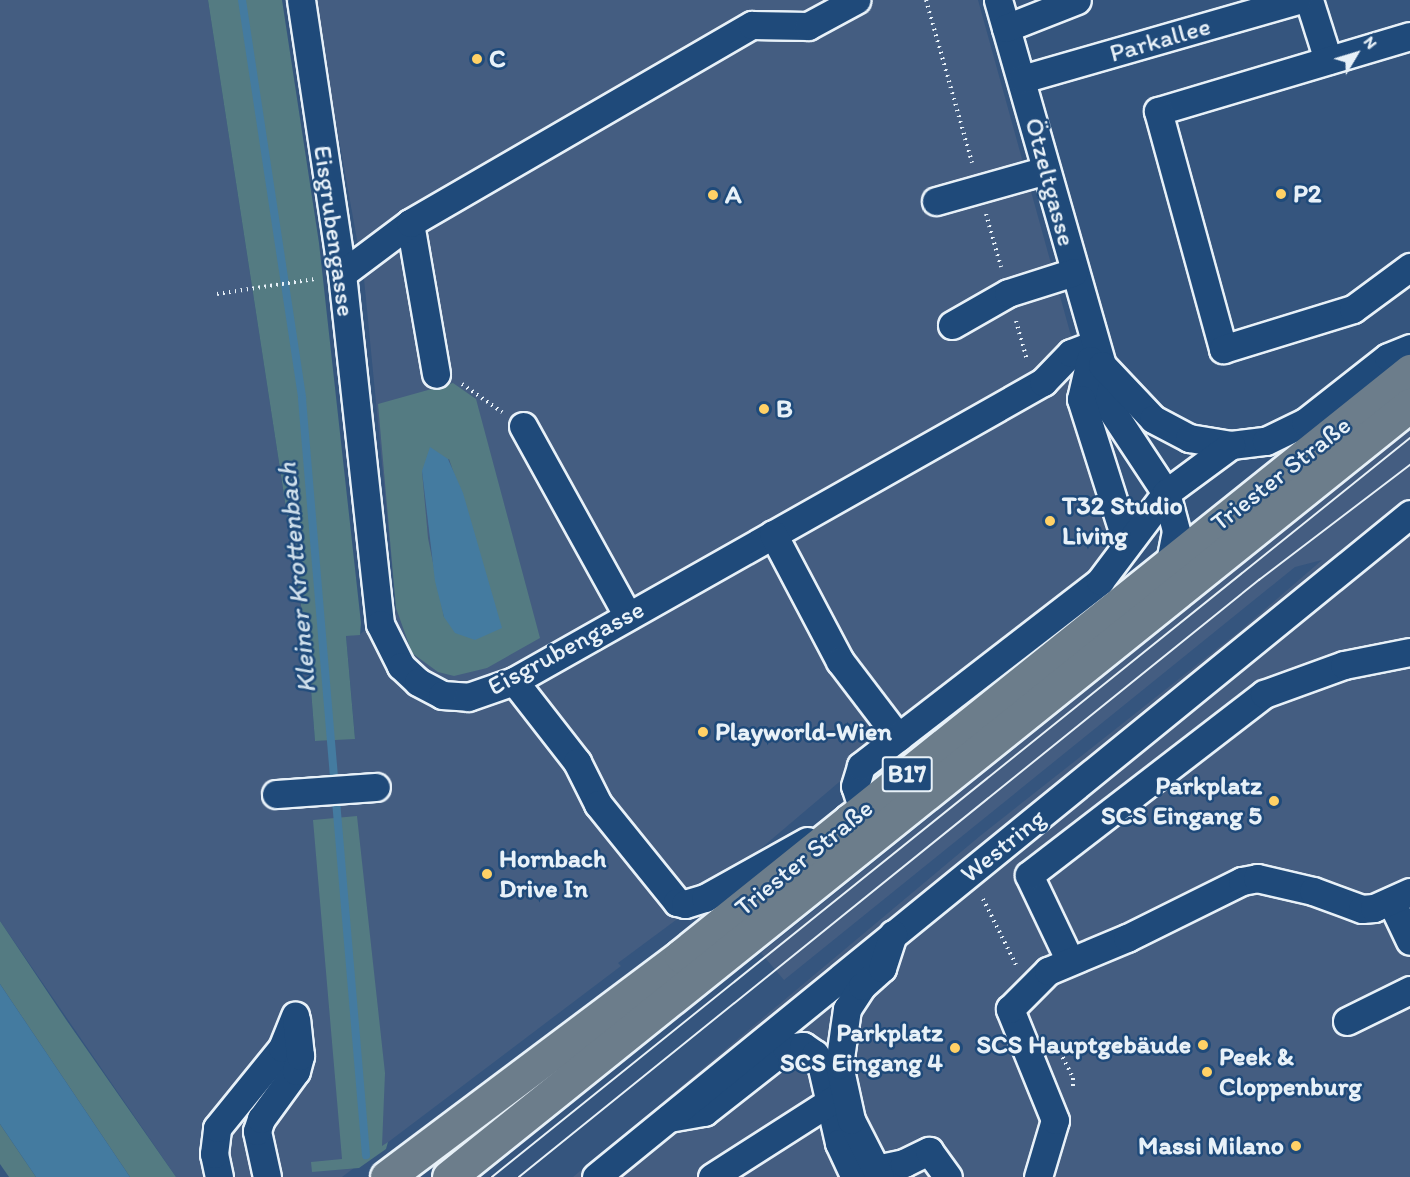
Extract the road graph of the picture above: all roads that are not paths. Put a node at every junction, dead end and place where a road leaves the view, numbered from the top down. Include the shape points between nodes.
1 (301, 0) edge
2 (856, 0) edge
3 (998, 0) edge
4 (1077, 0) edge
5 (1297, 0) edge
6 (1309, 0) edge
7 (1006, 28) junction
8 (1410, 36) edge
9 (1328, 60) junction
10 (1022, 79) junction
11 (1046, 170) junction
12 (936, 201) dead end
13 (410, 223) junction
14 (1410, 267) edge
15 (1074, 272) junction
16 (334, 276) junction
17 (952, 325) dead end
18 (1410, 348) edge
19 (1098, 354) junction
20 (1410, 371) edge
21 (436, 374) road end
22 (1410, 405) edge
23 (523, 426) road end
24 (1231, 445) junction
25 (1166, 493) junction
26 (1406, 520) edge
27 (773, 534) junction
28 (1127, 544) junction
29 (1170, 561) junction
30 (628, 616) junction
31 (1410, 652) edge
32 (514, 681) junction
33 (898, 737) junction
34 (367, 788) dead end
35 (276, 794) dead end
36 (864, 810) junction
37 (1401, 897) edge
38 (893, 934) junction
39 (1410, 940) edge
40 (1069, 959) junction
41 (1410, 990) edge
42 (1347, 1021) dead end
43 (836, 1097) junction
44 (668, 1118) junction
45 (263, 1166) edge
46 (870, 1174) edge
47 (219, 1177) edge
48 (284, 1177) edge
49 (387, 1177) edge
50 (449, 1177) edge
51 (596, 1177) edge
52 (712, 1177) edge
53 (948, 1177) edge
54 (1038, 1177) edge

1 - 16 street, Eisgrubengasse
2 - 13 street via 808,26 752,25
3 - 7 street, Ötzeltgasse
4 - 7 street
5 - 10 street, Parkallee
6 - 9 street
7 - 10 street, Ötzeltgasse
8 - 9 street
9 - 14 street via 1158,111 1223,350 1353,309
10 - 11 street, Ötzeltgasse
11 - 12 street
11 - 15 street, Ötzeltgasse
13 - 16 street
13 - 21 street
15 - 17 street via 1008,293
15 - 19 street, Ötzeltgasse
16 - 32 street, Eisgrubengasse via 380,624 387,640 401,666 418,682 442,695 468,697
18 - 24 street, Ötzeltgasse via 1388,357 1305,422 1266,441
19 - 24 street, Ötzeltgasse via 1153,418 1189,438
19 - 25 street, Ötzeltgasse via 1100,393
19 - 27 street, Eisgrubengasse via 1071,353 1043,382
19 - 28 street via 1081,399
20 - 29 main road, Triester Straße / B17
22 - 50 main road, Triester Straße / B17
23 - 30 street
24 - 25 street
25 - 28 street
25 - 29 street, Ötzeltgasse via 1176,531
26 - 38 street, Westring
27 - 30 street, Eisgrubengasse
27 - 33 street via 840,661
28 - 33 street via 1100,581
29 - 36 main road, Triester Straße / B17
30 - 32 street, Eisgrubengasse
31 - 40 street via 1344,664 1264,694 1029,876
32 - 36 street via 577,762 598,804 677,902 685,904 705,898
33 - 36 street via 861,766 855,786
34 - 35 street
36 - 49 main road, Triester Straße / B17 via 681,957
37 - 39 street
37 - 40 street via 1362,909 1313,891 1257,878 1242,881 1127,938
38 - 43 street via 882,968 862,986 848,1009
38 - 44 street, Westring
40 - 54 street via 1048,971 1010,1009 1055,1120
41 - 42 street
43 - 44 street via 815,1054 803,1047 786,1048 704,1112
43 - 46 street via 839,1143
43 - 52 street
44 - 51 street, Westring
45 - 47 street via 261,1119 296,1071 300,1056 295,1016 282,1048 217,1128 214,1154
45 - 48 street
46 - 53 street via 929,1151

